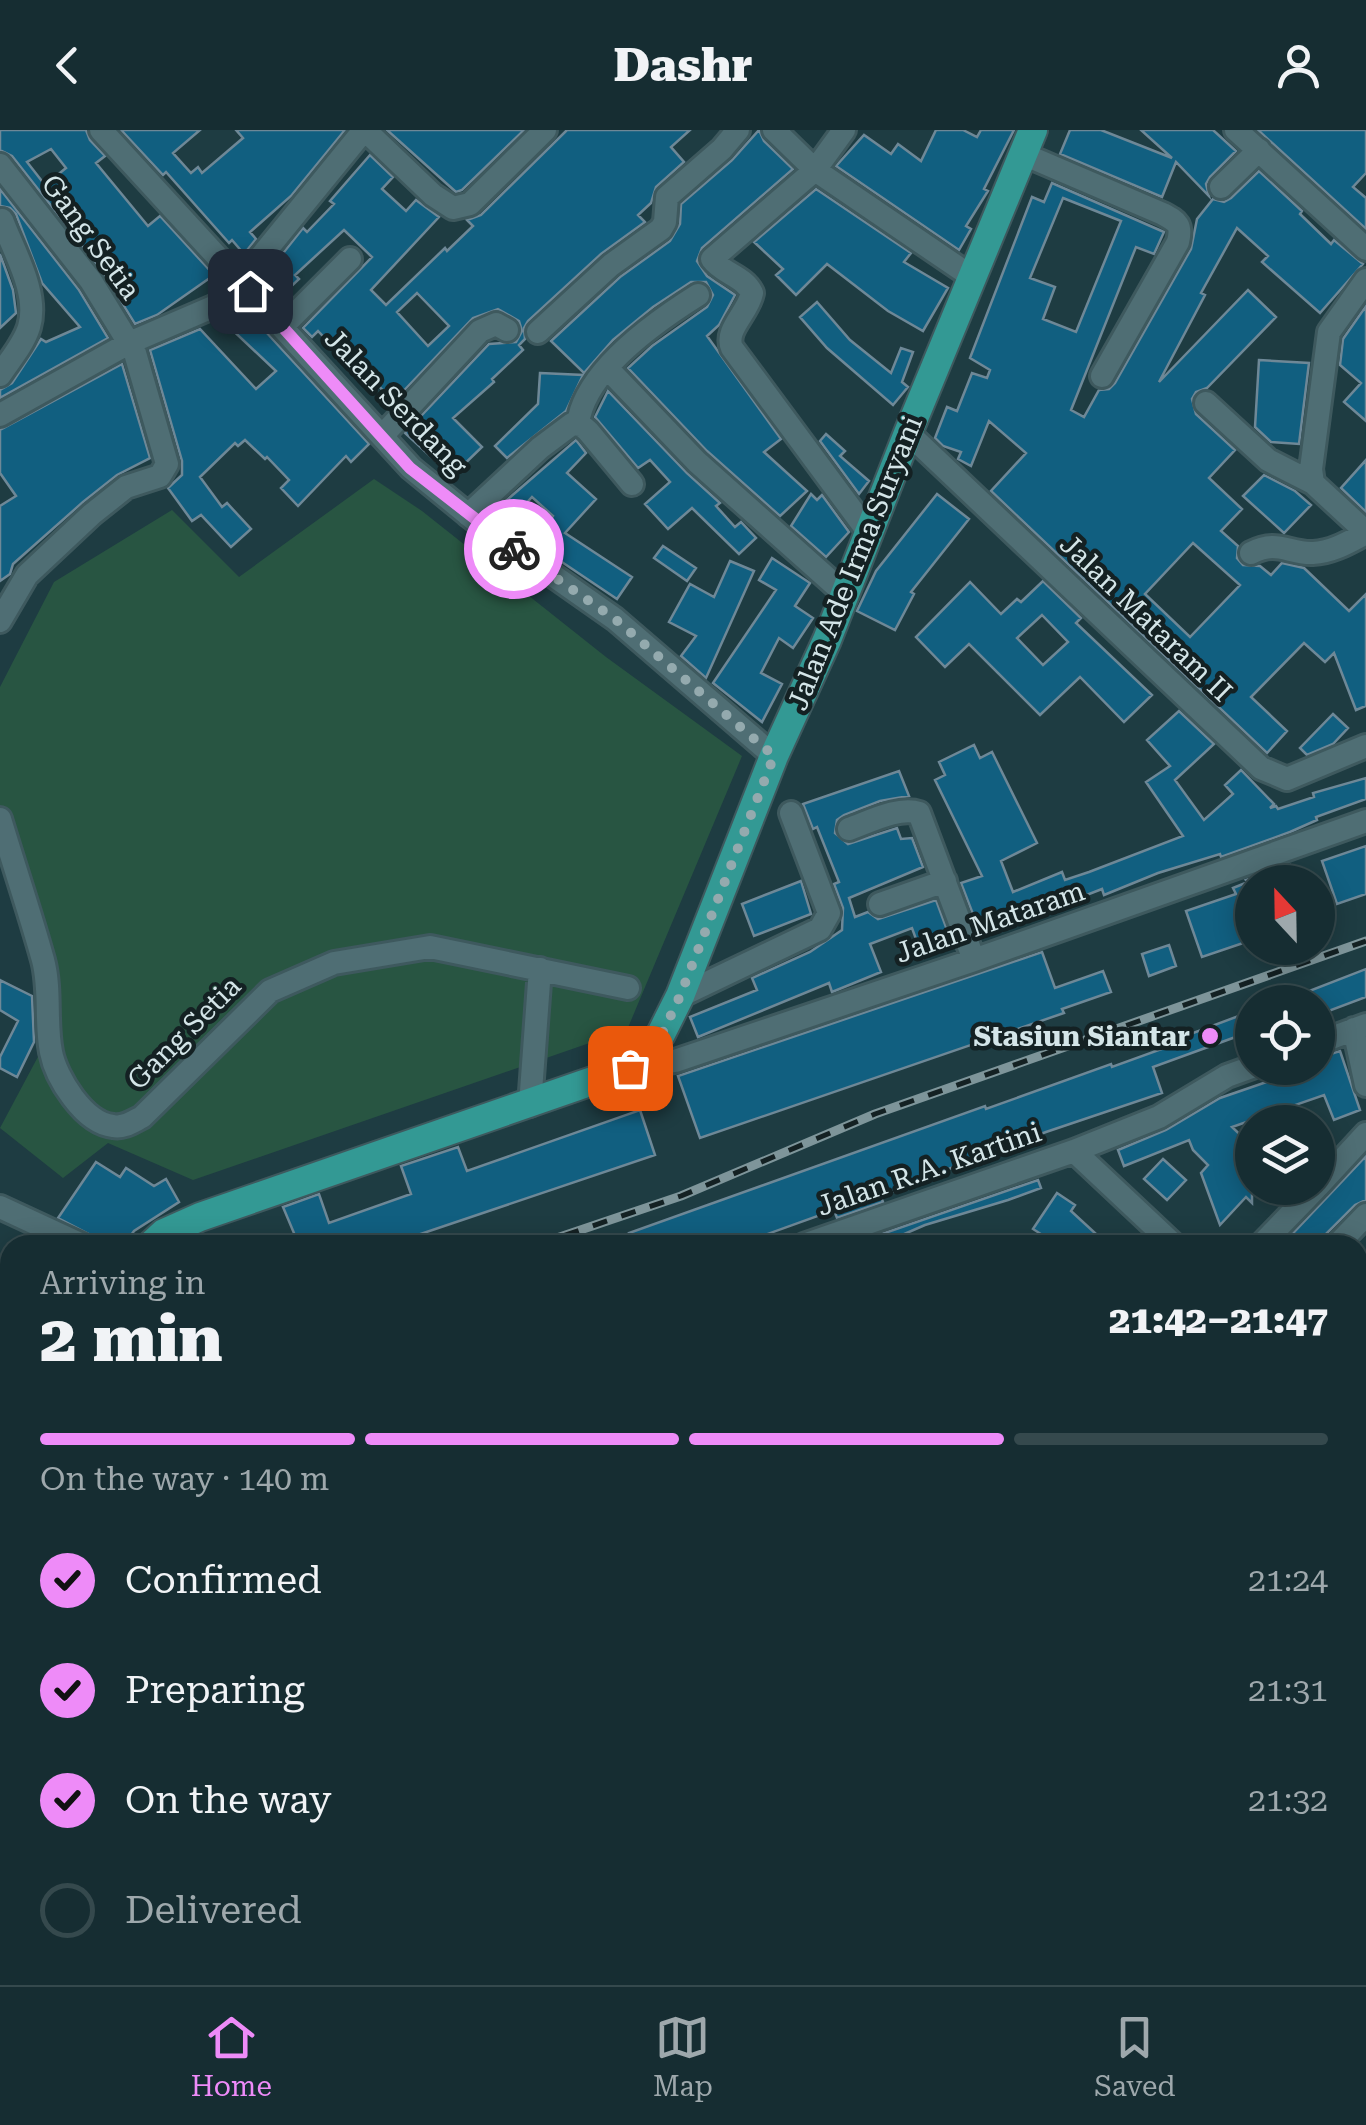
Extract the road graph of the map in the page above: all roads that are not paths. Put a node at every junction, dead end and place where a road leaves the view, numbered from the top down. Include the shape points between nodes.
1 (101, 130) edge
2 (364, 130) edge
3 (545, 130) edge
4 (738, 130) edge
5 (774, 130) edge
6 (844, 130) edge
7 (1236, 130) edge
8 (1028, 142) edge
9 (1258, 150) junction
10 (0, 164) edge
11 (815, 170) junction
12 (1221, 187) dead end
13 (24, 198) junction
14 (1, 221) edge
15 (1366, 249) edge
16 (350, 259) dead end
17 (972, 277) junction
18 (1366, 280) edge
19 (246, 286) junction
20 (698, 295) dead end
21 (282, 326) junction
22 (508, 330) dead end
23 (538, 332) dead end
24 (129, 342) junction
25 (608, 369) junction
26 (0, 376) edge
27 (1102, 376) dead end
28 (1206, 403) dead end
29 (0, 415) edge
30 (578, 424) junction
31 (908, 433) junction
32 (382, 436) junction
33 (1314, 483) junction
34 (632, 484) dead end
35 (468, 515) junction
36 (1366, 532) edge
37 (869, 533) junction
38 (1251, 553) dead end
39 (845, 594) junction
40 (0, 622) edge
41 (1366, 746) edge
42 (774, 756) junction
43 (791, 813) dead end
44 (0, 819) edge
45 (1366, 821) edge
46 (848, 829) dead end
47 (945, 881) junction
48 (880, 904) dead end
49 (974, 960) junction
50 (540, 970) junction
51 (628, 988) dead end
52 (680, 996) junction
53 (1360, 1027) edge
54 (1335, 1036) edge
55 (630, 1068) junction
56 (1235, 1073) edge
57 (1366, 1086) edge
58 (530, 1105) junction
59 (1366, 1134) edge
60 (1074, 1150) junction
61 (1335, 1168) edge
62 (1300, 1205) edge
63 (0, 1207) edge
64 (1366, 1215) edge
65 (60, 1235) edge
66 (161, 1235) edge
67 (832, 1235) edge
68 (1163, 1235) edge
69 (1271, 1235) edge
70 (1347, 1235) edge

1 - 19 street, Jalan Serdang
2 - 3 street via 453,208 470,204
2 - 19 street
4 - 23 street via 666,197 674,228 561,308
5 - 11 street
6 - 11 street
7 - 9 street
8 - 17 main road, Jalan Ade Irma Suryani
8 - 27 street via 1181,228
9 - 12 street
9 - 15 street
10 - 13 street, Gang Setia
11 - 17 street
11 - 37 street via 712,259 752,293 730,333 732,348
13 - 14 street
13 - 24 street, Gang Setia
14 - 26 street via 32,312
16 - 21 street
17 - 31 main road, Jalan Ade Irma Suryani
18 - 33 street via 1329,332
19 - 21 street, Jalan Serdang
19 - 24 street
20 - 25 street
21 - 32 street, Jalan Serdang
22 - 32 street via 496,324 480,331
24 - 29 street
24 - 40 street, Gang Setia via 164,472 126,487 92,514 26,576
25 - 30 street via 587,392
25 - 39 street via 709,473
28 - 33 street via 1268,460
30 - 34 street
30 - 35 street via 565,427
31 - 37 main road, Jalan Ade Irma Suryani
31 - 41 street, Jalan Mataram II via 1262,768 1286,779
32 - 35 street, Jalan Serdang
33 - 36 street
35 - 42 street, Jalan Serdang via 615,619
36 - 38 street via 1310,554 1282,546
37 - 39 main road, Jalan Ade Irma Suryani
39 - 42 main road, Jalan Ade Irma Suryani
42 - 52 main road, Jalan Ade Irma Suryani
43 - 52 street via 829,913 826,922
44 - 50 street, Gang Setia via 44,965 51,1055 79,1104 112,1126 142,1117 270,991 334,963 430,947
45 - 49 street, Jalan Mataram
46 - 47 street via 900,812 919,813
47 - 48 street
47 - 49 street
49 - 55 street, Jalan Mataram via 676,1061
50 - 51 street, Gang Setia
50 - 58 street
52 - 55 main road, Jalan Ade Irma Suryani via 662,1034
53 - 54 street
53 - 57 street
55 - 58 main road, Jalan Ade Irma Suryani
56 - 60 street, Jalan R.A. Kartini via 1159,1117
58 - 66 main road, Jalan Ade Irma Suryani
59 - 61 street
60 - 67 street, Jalan R.A. Kartini
60 - 68 street
62 - 69 street
63 - 65 street
64 - 70 street

